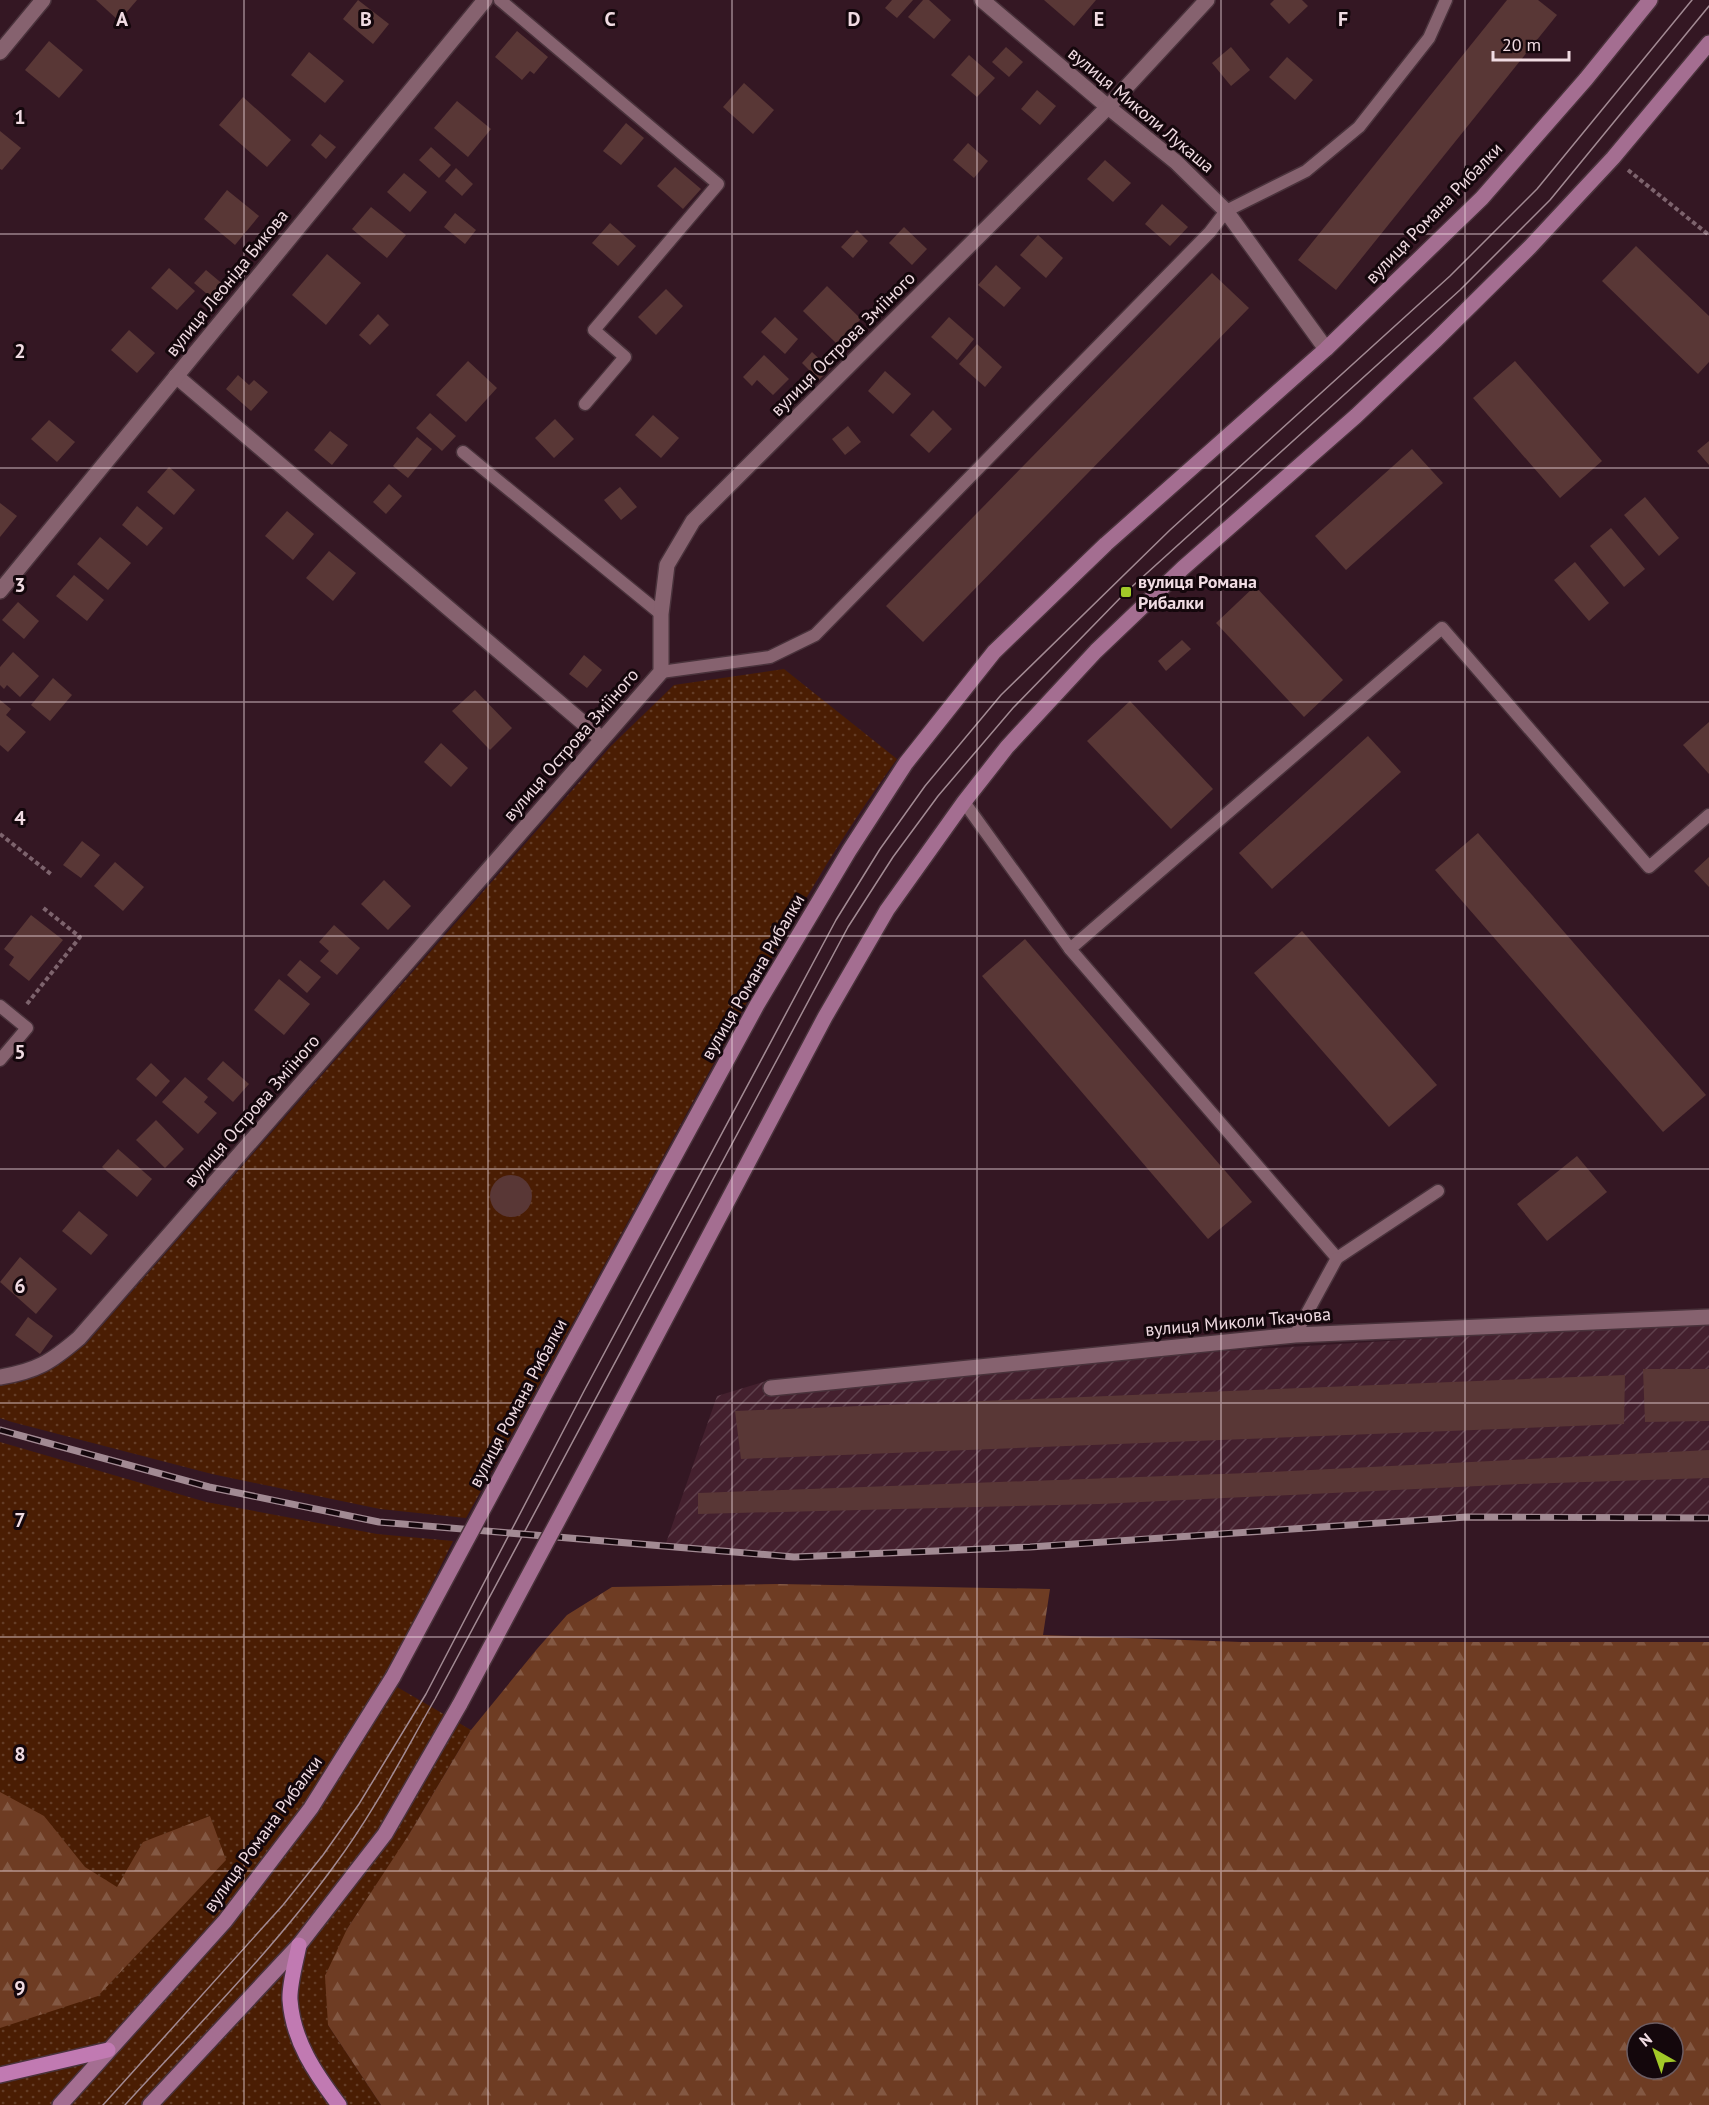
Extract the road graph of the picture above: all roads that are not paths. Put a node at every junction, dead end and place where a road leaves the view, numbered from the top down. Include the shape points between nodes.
1 (43, 0) edge
2 (485, 0) edge
3 (501, 0) edge
4 (982, 0) edge
5 (1207, 0) edge
6 (1446, 0) edge
7 (1650, 0) edge
8 (1709, 43) edge
9 (0, 52) edge
10 (1108, 107) junction
11 (1226, 211) junction
12 (1326, 350) junction
13 (176, 376) junction
14 (585, 404) dead end
15 (463, 452) dead end
16 (0, 591) edge
17 (660, 615) junction
18 (661, 672) junction
19 (602, 740) junction
20 (964, 802) junction
21 (1709, 815) edge
22 (1070, 949) junction
23 (0, 1006) edge
24 (0, 1060) edge
25 (1438, 1191) dead end
26 (1337, 1258) junction
27 (1709, 1317) edge
28 (1295, 1335) junction
29 (0, 1377) edge
30 (771, 1388) dead end
31 (299, 1945) junction
32 (108, 2050) junction
33 (0, 2075) edge
34 (60, 2105) edge
35 (150, 2105) edge
36 (339, 2105) edge

1 - 9 street
2 - 13 street, вулиця Леоніда Бикова
3 - 14 lane via 718,184 594,330 625,357
4 - 10 street, вулиця Миколи Лукаша
5 - 10 street, вулиця Острова Зміїного
6 - 11 lane via 1429,38 1359,127 1306,171
7 - 12 main road, вулиця Романа Рибалки via 1482,198
8 - 20 main road via 1613,158 1530,246 1356,416 1183,568 1096,651 1008,747
10 - 11 street, вулиця Миколи Лукаша via 1176,162
10 - 17 street, вулиця Острова Зміїного via 693,521 667,565
11 - 12 street, вулиця Миколи Лукаша
11 - 18 lane via 1210,232 815,635 770,657
12 - 32 main road, вулиця Романа Рибалки, bridge via 1106,544 994,652 906,763 757,1005 393,1677 311,1808 225,1921
13 - 16 street, вулиця Леоніда Бикова
13 - 19 street
15 - 17 lane
17 - 18 street, вулиця Острова Зміїного
18 - 19 street, вулиця Острова Зміїного
19 - 29 street, вулиця Острова Зміїного via 79,1338 51,1362
20 - 22 lane
20 - 31 main road, bridge via 887,910 825,1017 460,1704 385,1834
21 - 22 lane via 1649,867 1442,628
22 - 26 lane
23 - 24 lane via 27,1028
25 - 26 lane
26 - 28 lane
27 - 28 street, вулиця Миколи Ткачова
28 - 30 street, вулиця Миколи Ткачова
31 - 35 main road
31 - 36 main road via 290,1999 297,2036 314,2072
32 - 33 main road
32 - 34 main road, вулиця Романа Рибалки

